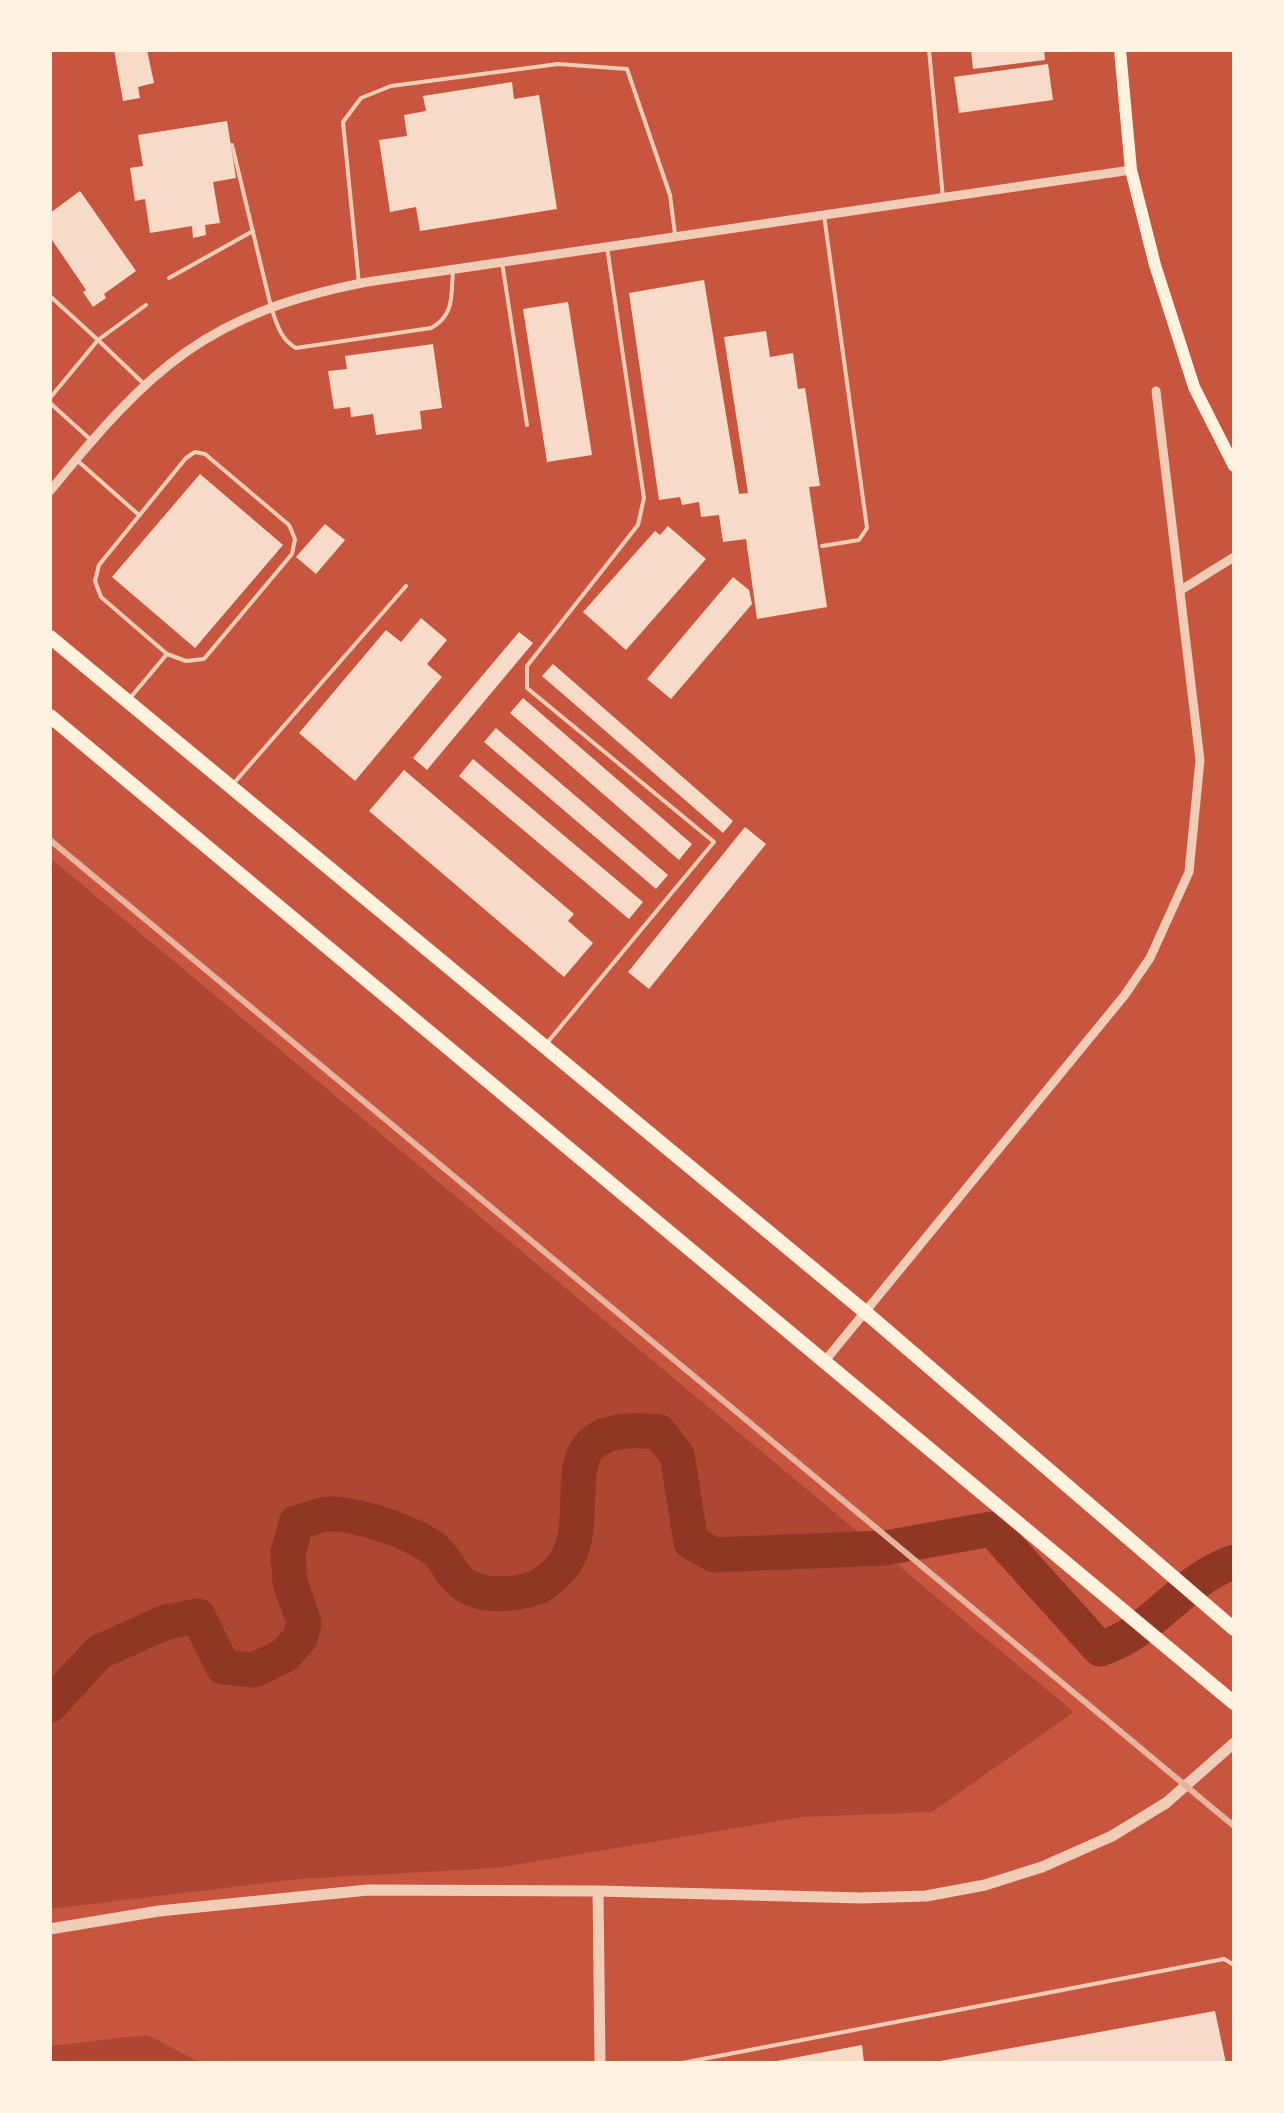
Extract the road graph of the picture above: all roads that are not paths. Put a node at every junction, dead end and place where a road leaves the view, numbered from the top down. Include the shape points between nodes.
1 (929, 50) edge
2 (1120, 50) edge
3 (232, 146) dead end
4 (1131, 170) junction
5 (943, 198) junction
6 (824, 215) junction
7 (252, 231) junction
8 (676, 237) junction
9 (607, 247) junction
10 (502, 262) junction
11 (452, 270) junction
12 (169, 278) dead end
13 (359, 284) junction
14 (50, 296) edge
15 (146, 304) dead end
16 (271, 307) junction
17 (98, 340) junction
18 (144, 384) junction
19 (1156, 391) dead end
20 (50, 401) edge
21 (527, 425) dead end
22 (91, 440) junction
23 (76, 459) junction
24 (1234, 466) edge
25 (50, 491) edge
26 (139, 516) junction
27 (822, 546) dead end
28 (1234, 558) edge
29 (406, 586) dead end
30 (1180, 590) junction
31 (50, 637) edge
32 (166, 654) junction
33 (128, 701) junction
34 (50, 716) edge
35 (231, 787) junction
36 (544, 1047) junction
37 (864, 1311) junction
38 (824, 1362) junction
39 (1234, 1629) edge
40 (1234, 1702) edge
41 (1234, 1743) edge
42 (598, 1891) junction
43 (50, 1929) edge
44 (1234, 1965) edge
45 (715, 2060) edge
46 (600, 2063) edge
47 (682, 2063) edge

1 - 5 lane
2 - 4 main road
3 - 7 lane
4 - 5 street
4 - 24 main road via 1194,387
5 - 6 street
6 - 8 street
6 - 27 lane via 867,528 859,540
7 - 12 lane
7 - 16 lane
8 - 9 street
8 - 13 lane via 670,195 627,69 558,64 391,86 361,98 343,122
9 - 10 street
9 - 36 lane via 644,498 638,525 527,666 527,688 714,842
10 - 11 street
10 - 21 lane
11 - 13 street
11 - 16 lane via 450,310 430,328 296,348 280,332
13 - 16 street
14 - 17 lane
15 - 17 lane
16 - 18 street via 202,338
17 - 18 lane
17 - 20 lane
18 - 22 street
19 - 30 street
20 - 22 lane
22 - 23 street
23 - 25 street
23 - 26 lane
26 - 32 lane via 99,565 95,581 101,597
26 - 32 lane via 195,452 289,525 294,539 292,554 204,659
28 - 30 street
29 - 35 lane
30 - 37 street via 1200,760 1188,872 1168,922 1124,996
31 - 33 main road
32 - 33 lane
33 - 35 main road
34 - 38 main road
35 - 36 main road
36 - 37 main road
37 - 38 street
37 - 39 main road
38 - 40 main road
41 - 42 street via 1166,1803 1112,1836 985,1885 861,1898
42 - 43 street via 368,1890
42 - 46 street
44 - 45 lane via 1224,1959
45 - 47 lane

